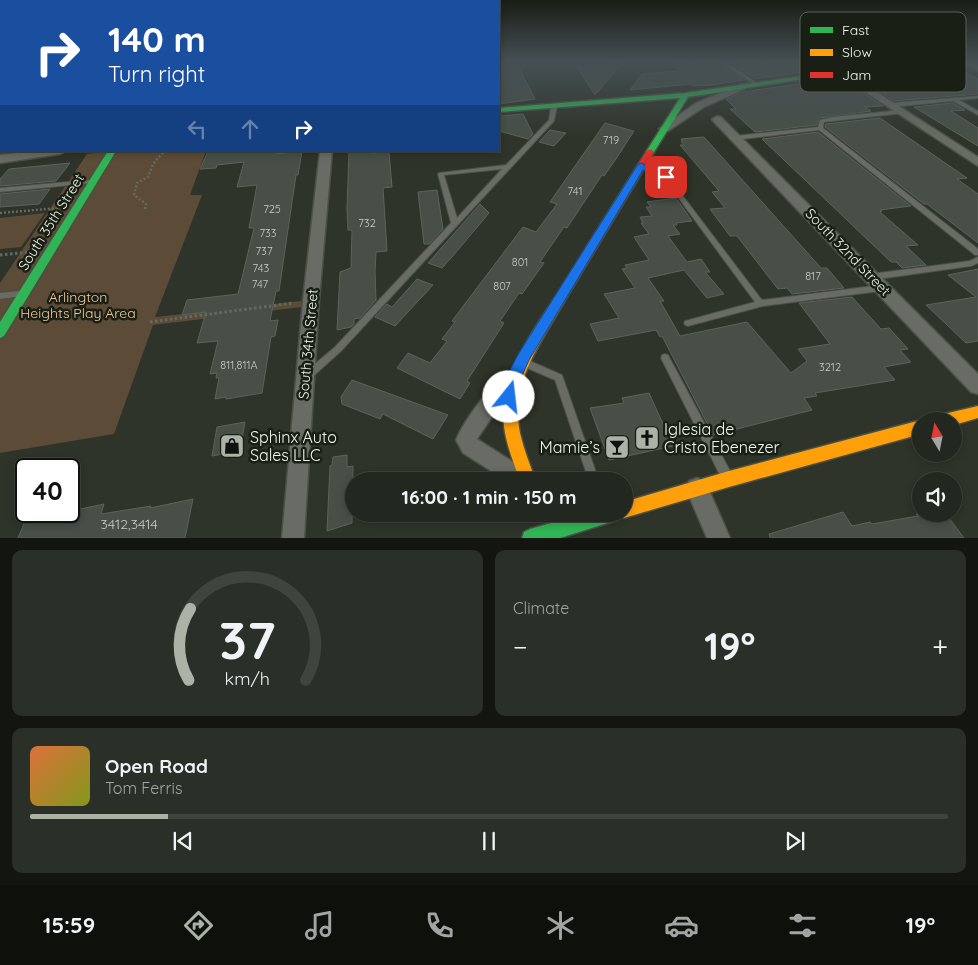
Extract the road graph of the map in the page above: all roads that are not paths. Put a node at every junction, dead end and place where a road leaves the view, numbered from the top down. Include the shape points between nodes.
1 (749, 86) edge
2 (742, 87) junction
3 (871, 92) edge
4 (685, 95) junction
5 (978, 97) edge
6 (954, 99) junction
7 (891, 105) junction
8 (554, 106) junction
9 (500, 110) edge
10 (902, 112) junction
11 (978, 113) edge
12 (717, 119) dead end
13 (820, 128) junction
14 (664, 129) junction
15 (735, 138) junction
16 (53, 152) edge
17 (109, 152) edge
18 (109, 152) edge
19 (326, 152) edge
20 (1, 160) edge
21 (978, 162) edge
22 (641, 166) junction
23 (508, 167) junction
24 (89, 182) junction
25 (0, 190) edge
26 (455, 224) junction
27 (978, 253) edge
28 (978, 260) edge
29 (871, 277) junction
30 (882, 288) junction
31 (19, 294) junction
32 (0, 296) edge
33 (763, 303) junction
34 (688, 323) dead end
35 (0, 324) edge
36 (0, 333) edge
37 (665, 358) dead end
38 (518, 370) junction
39 (305, 377) junction
40 (978, 386) edge
41 (978, 412) edge
42 (962, 416) edge
43 (912, 430) edge
44 (512, 472) edge
45 (523, 472) edge
46 (591, 472) edge
47 (729, 479) junction
48 (697, 489) junction
49 (633, 507) edge
50 (568, 522) edge
51 (538, 528) edge
52 (293, 538) edge
53 (719, 538) edge

1 - 2 street
2 - 4 street
2 - 14 street via 700,105
3 - 7 street
4 - 8 street
4 - 14 street
5 - 6 lane
6 - 7 lane
6 - 11 lane
7 - 10 street
8 - 9 street
8 - 23 lane via 552,120
10 - 13 lane via 822,121
10 - 21 street
12 - 15 street, South 32nd Street
13 - 15 lane
13 - 27 lane
14 - 22 street
15 - 29 street, South 32nd Street
16 - 20 street
17 - 24 lane
18 - 36 street, South 35th Street
19 - 39 street, South 34th Street
22 - 33 lane via 666,177
22 - 38 street
23 - 26 lane
23 - 26 lane via 441,174
24 - 25 lane
24 - 31 lane
26 - 39 lane via 338,349
28 - 29 lane
29 - 30 street, South 32nd Street
30 - 33 lane
30 - 40 street, South 32nd Street
31 - 32 lane
31 - 35 lane
33 - 34 lane
37 - 47 lane
38 - 44 street via 479,418 466,440 470,446
38 - 45 street via 509,397 510,419
38 - 46 lane via 559,378
39 - 52 street, South 34th Street
41 - 42 street
43 - 47 street
47 - 48 street
48 - 49 street
48 - 53 street
50 - 51 street

